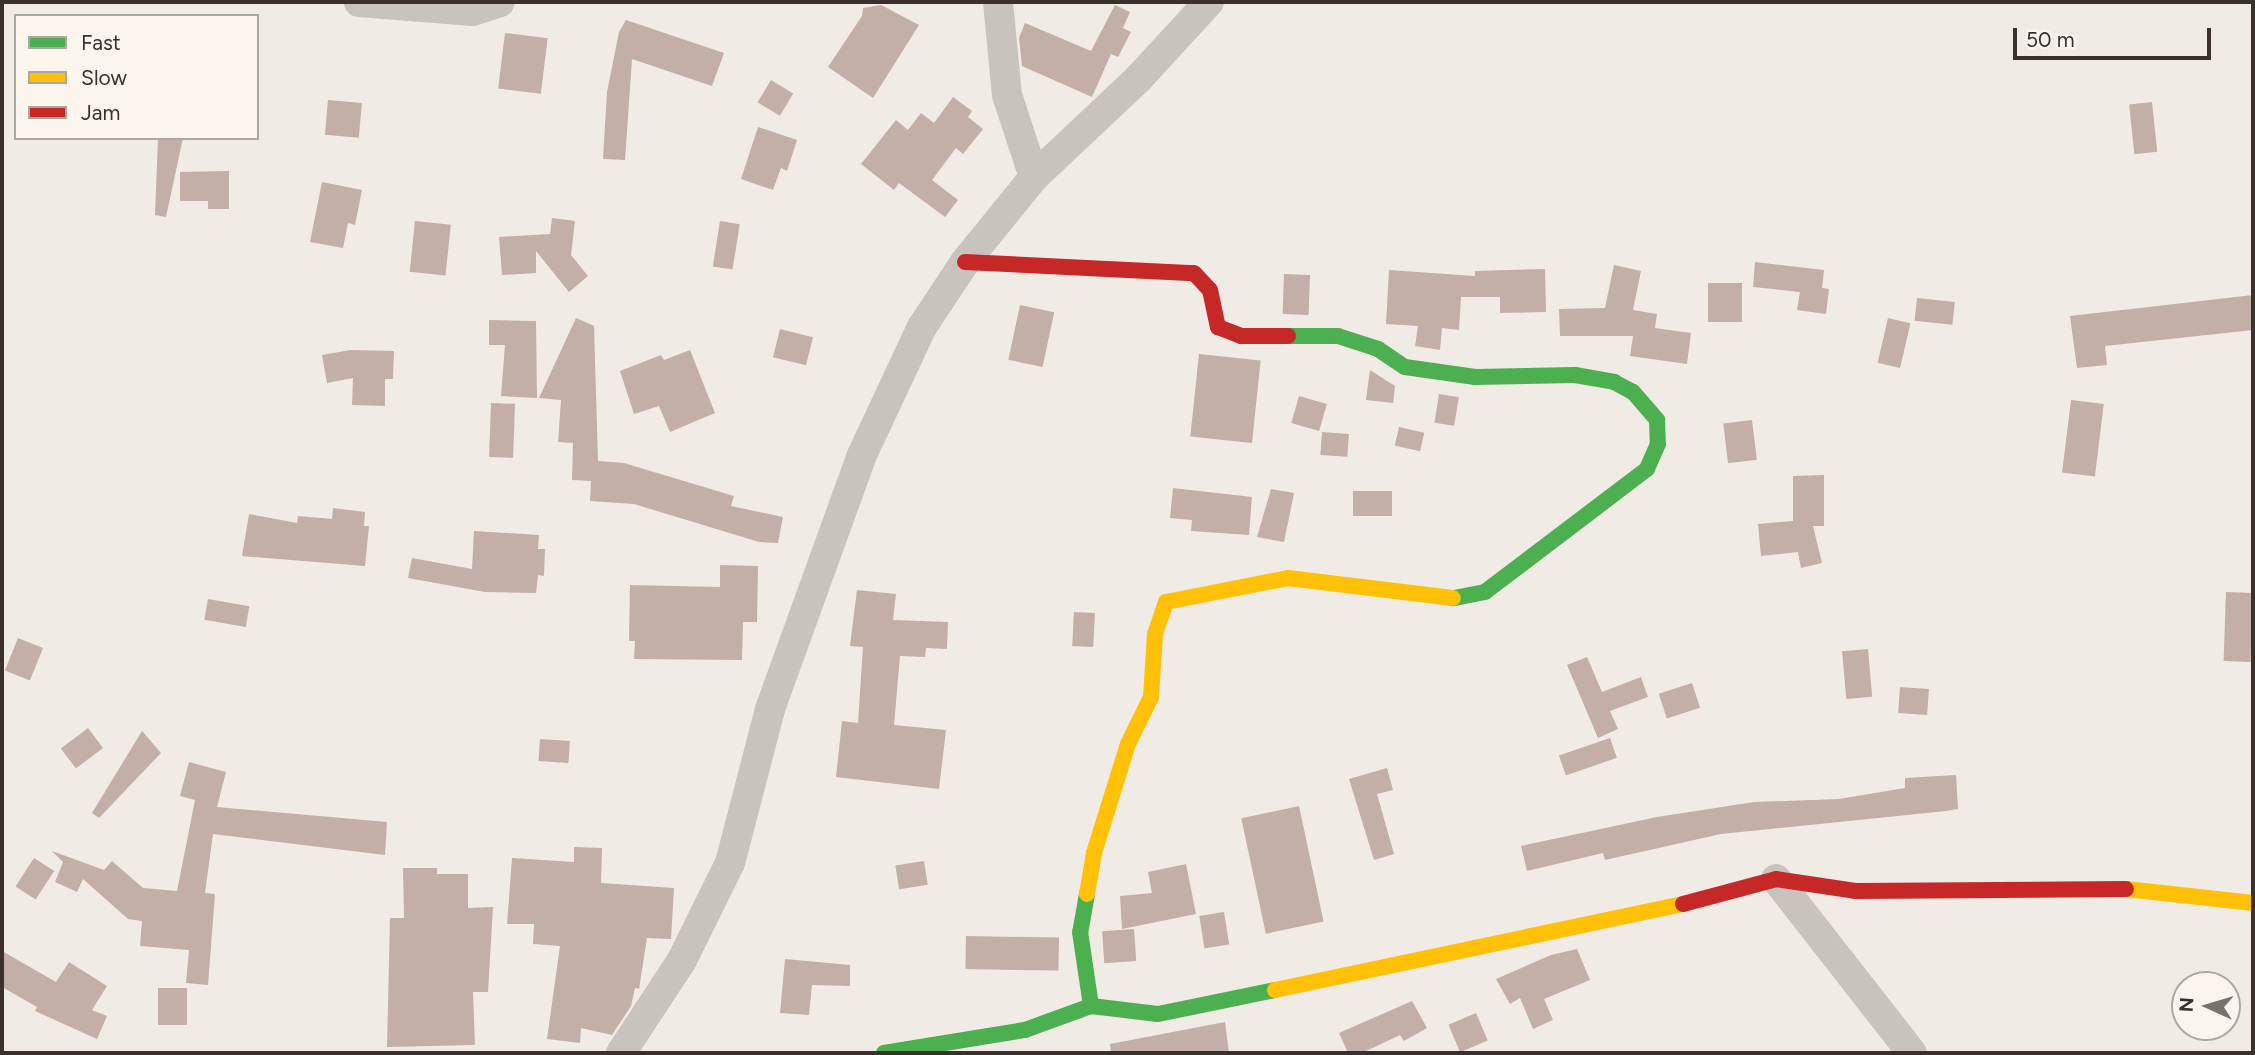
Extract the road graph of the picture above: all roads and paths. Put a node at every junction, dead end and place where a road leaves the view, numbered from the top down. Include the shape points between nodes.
1 (359, 2) edge
2 (500, 2) edge
3 (998, 2) edge
4 (1209, 2) edge
5 (1034, 177) junction
6 (965, 262) junction
7 (1776, 880) junction
8 (2253, 903) edge
9 (1091, 1006) junction
10 (621, 1053) edge
11 (884, 1053) edge
12 (1912, 1053) edge

1 - 2 street via 473,11
3 - 5 street via 1007,95
4 - 5 street via 1139,78
5 - 6 street
6 - 9 street via 1194,273 1210,290 1218,327 1241,336 1338,335 1378,349 1405,367 1475,377 1575,375 1633,392 1657,420 1658,444 1647,469 1485,592 1469,598 1432,598 1288,578 1166,602 1155,634 1152,697 1128,744 1106,827 1094,853 1080,932
6 - 10 street via 922,327 861,457 770,709 730,863 682,960
7 - 8 street via 1855,891 2107,887
7 - 9 street via 1662,909 1158,1014
7 - 12 street
9 - 11 street via 1025,1030

